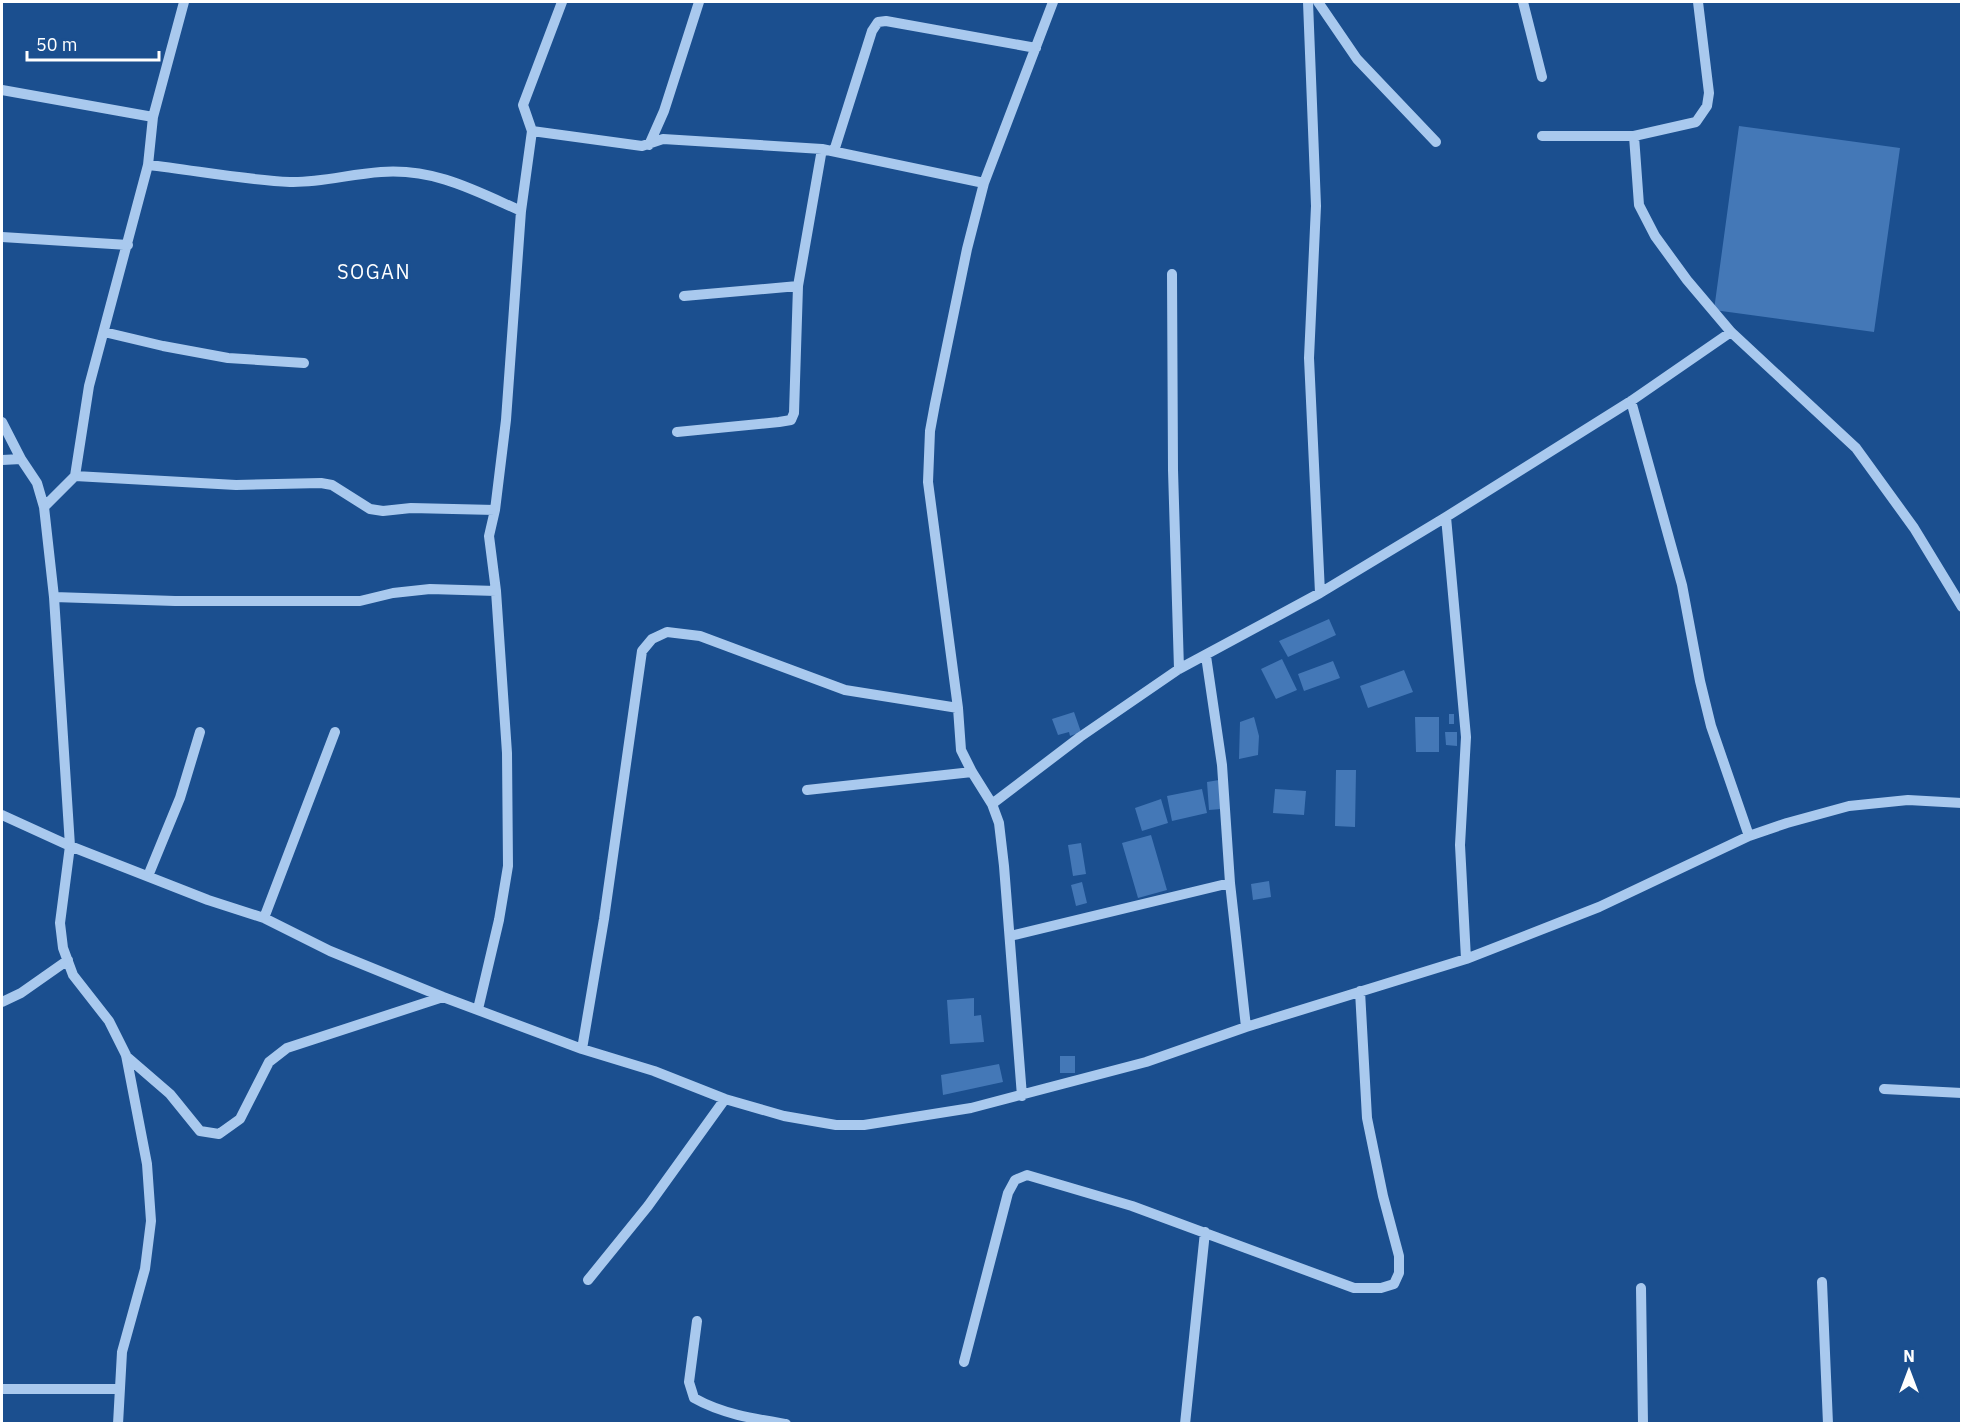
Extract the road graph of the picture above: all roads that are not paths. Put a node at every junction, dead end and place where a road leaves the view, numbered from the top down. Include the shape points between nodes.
1 (183, 2) edge
2 (562, 2) edge
3 (699, 2) edge
4 (1053, 2) edge
5 (1308, 2) edge
6 (1318, 2) edge
7 (1523, 2) edge
8 (1698, 2) edge
9 (1036, 48) junction
10 (1542, 77) dead end
11 (2, 90) edge
12 (153, 117) junction
13 (532, 131) junction
14 (1542, 136) dead end
15 (1634, 136) junction
16 (1436, 142) dead end
17 (649, 145) junction
18 (822, 149) junction
19 (834, 152) junction
20 (148, 165) junction
21 (984, 183) junction
22 (521, 211) junction
23 (2, 237) edge
24 (128, 245) junction
25 (1172, 274) dead end
26 (798, 285) junction
27 (684, 296) dead end
28 (104, 332) junction
29 (1731, 332) junction
30 (304, 363) dead end
31 (1631, 401) junction
32 (2, 422) edge
33 (677, 432) dead end
34 (21, 459) junction
35 (2, 460) edge
36 (75, 476) junction
37 (44, 507) junction
38 (495, 510) junction
39 (1446, 517) junction
40 (496, 591) junction
41 (1320, 593) junction
42 (54, 597) junction
43 (1962, 607) edge
44 (1206, 656) junction
45 (1179, 669) junction
46 (958, 708) junction
47 (200, 732) dead end
48 (335, 732) dead end
49 (972, 772) junction
50 (807, 790) dead end
51 (1961, 799) edge
52 (992, 804) junction
53 (2, 815) edge
54 (1749, 836) junction
55 (70, 846) junction
56 (148, 876) junction
57 (1230, 883) junction
58 (264, 918) junction
59 (1010, 936) junction
60 (1466, 959) junction
61 (68, 960) junction
62 (1360, 991) junction
63 (443, 997) junction
64 (2, 1002) edge
65 (478, 1009) junction
66 (1246, 1027) junction
67 (582, 1049) junction
68 (126, 1055) junction
69 (1884, 1089) dead end
70 (1962, 1093) edge
71 (1022, 1096) junction
72 (725, 1099) junction
73 (1205, 1232) junction
74 (588, 1280) dead end
75 (1822, 1282) dead end
76 (1641, 1288) dead end
77 (697, 1321) dead end
78 (964, 1362) dead end
79 (2, 1389) edge
80 (119, 1389) junction
81 (118, 1424) edge
82 (786, 1424) edge
83 (1185, 1424) edge
84 (1643, 1424) edge
85 (1828, 1424) edge

1 - 12 street
2 - 13 street via 523,105
3 - 17 street
4 - 9 street
5 - 41 street via 1316,206 1309,358
6 - 16 street via 1357,59
7 - 10 street
8 - 15 street via 1709,93 1707,106 1696,122
9 - 19 street via 878,22
9 - 21 street
11 - 12 street
12 - 20 street
13 - 17 street
13 - 22 street
14 - 15 street
15 - 29 street via 1638,205 1687,280
17 - 18 street via 663,139
18 - 19 street
18 - 26 street
19 - 21 street
20 - 22 street via 290,182 381,172 427,174 448,179
20 - 24 street
21 - 46 street via 935,404 928,456 928,482
22 - 38 street via 506,420
23 - 24 street
24 - 28 street
25 - 45 street
26 - 27 street
26 - 33 street via 795,413 791,420
28 - 30 street via 228,358
28 - 36 street via 89,386
29 - 31 street
29 - 43 street via 1856,448 1914,528
31 - 39 street
31 - 54 street via 1682,585 1711,726
32 - 34 street
34 - 35 street
34 - 37 street via 37,483
36 - 37 street
36 - 38 street via 236,485 321,483 332,484 370,508 383,511
37 - 42 street
38 - 40 street via 489,536
39 - 41 street
39 - 60 street via 1466,737 1460,845
40 - 42 street via 430,589 360,601
40 - 65 street via 507,753 508,866
41 - 44 street
42 - 55 street
44 - 45 street
44 - 57 street via 1222,765
45 - 52 street
46 - 49 street via 961,750
46 - 67 street via 844,690 700,636 667,632 652,639 642,651
47 - 56 street via 180,798
48 - 58 street
49 - 50 street
49 - 52 street
51 - 54 street via 1849,806
52 - 59 street via 1000,834
53 - 55 street
54 - 60 street via 1599,907
55 - 56 street
55 - 61 street via 60,923
56 - 58 street
57 - 59 street
57 - 66 street
58 - 63 street via 330,951
59 - 71 street
60 - 62 street
61 - 64 street
61 - 68 street via 73,975 109,1021
62 - 66 street
62 - 73 street via 1366,1118 1399,1256 1399,1274 1394,1284 1354,1288
63 - 65 street
63 - 68 street via 287,1048 269,1062 240,1119 219,1134 201,1131 170,1094
65 - 67 street
66 - 71 street via 1146,1062
67 - 72 street
68 - 80 street via 147,1164 151,1221 145,1269 122,1352
69 - 70 street
71 - 72 street via 864,1125 809,1122
72 - 74 street via 648,1206
73 - 78 street via 1027,1175 1015,1180 1008,1193
73 - 83 street
75 - 85 street
76 - 84 street
77 - 82 street via 688,1382 694,1398 747,1418
79 - 80 street
80 - 81 street

